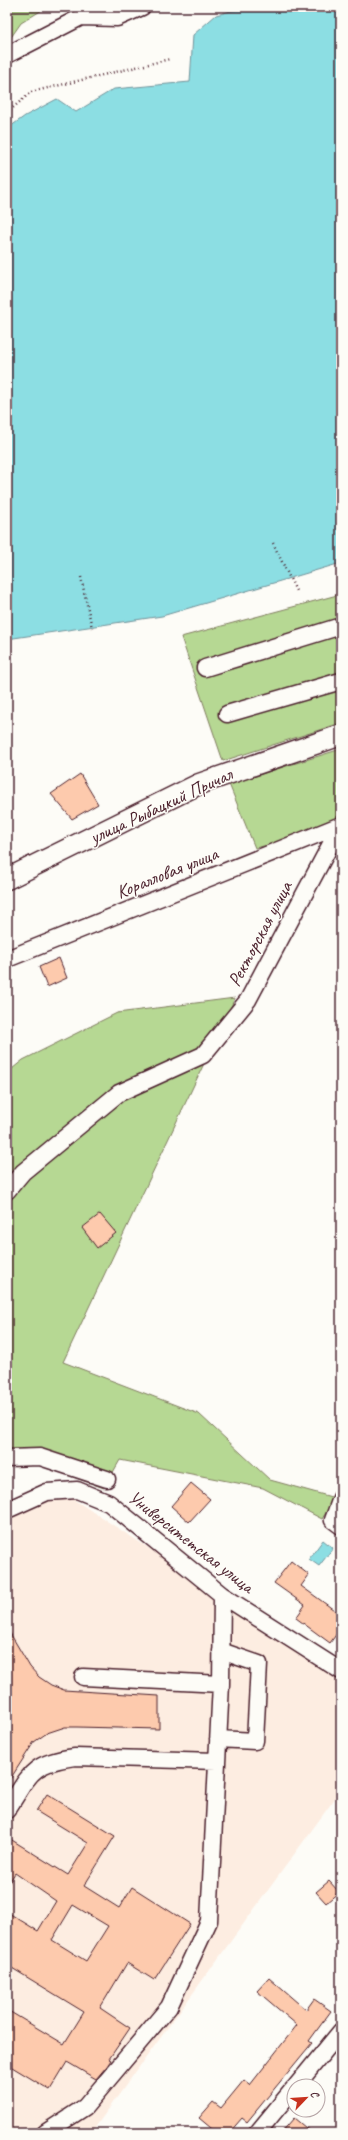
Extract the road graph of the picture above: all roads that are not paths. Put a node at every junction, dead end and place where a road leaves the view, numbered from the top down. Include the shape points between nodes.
1 (142, 7) edge
2 (7, 55) edge
3 (341, 626) edge
4 (205, 668) dead end
5 (341, 681) edge
6 (227, 714) dead end
7 (341, 734) edge
8 (341, 825) edge
9 (7, 879) edge
10 (7, 958) edge
11 (7, 1192) edge
12 (7, 1458) edge
13 (107, 1479) dead end
14 (341, 1498) edge
15 (7, 1510) edge
16 (341, 1526) edge
17 (222, 1595) junction
18 (221, 1651) junction
19 (341, 1671) edge
20 (83, 1677) dead end
21 (221, 1684) junction
22 (218, 1739) junction
23 (217, 1761) junction
24 (7, 1810) edge
25 (341, 2031) edge
26 (303, 2078) edge
27 (286, 2098) edge
28 (45, 2133) edge
29 (257, 2133) edge

1 - 2 street via 117,18 81,17
3 - 4 street
5 - 6 street
7 - 9 main road, улица Рыбацкий Причал via 199,784
8 - 10 street, Коралловая улица
8 - 11 street, Ректорская улица via 248,1000 203,1055 119,1092 24,1172
12 - 13 street via 40,1457
14 - 16 street via 333,1520
15 - 17 street, Университетская улица via 48,1492 77,1490 108,1503
17 - 18 street
17 - 19 street, Университетская улица
18 - 21 street
18 - 22 street via 259,1664 255,1741
20 - 21 street
21 - 22 street
22 - 23 street
23 - 24 street via 75,1757 56,1759 39,1765 28,1776
23 - 28 street via 209,1921 169,2007 85,2107
25 - 26 street
27 - 29 street

